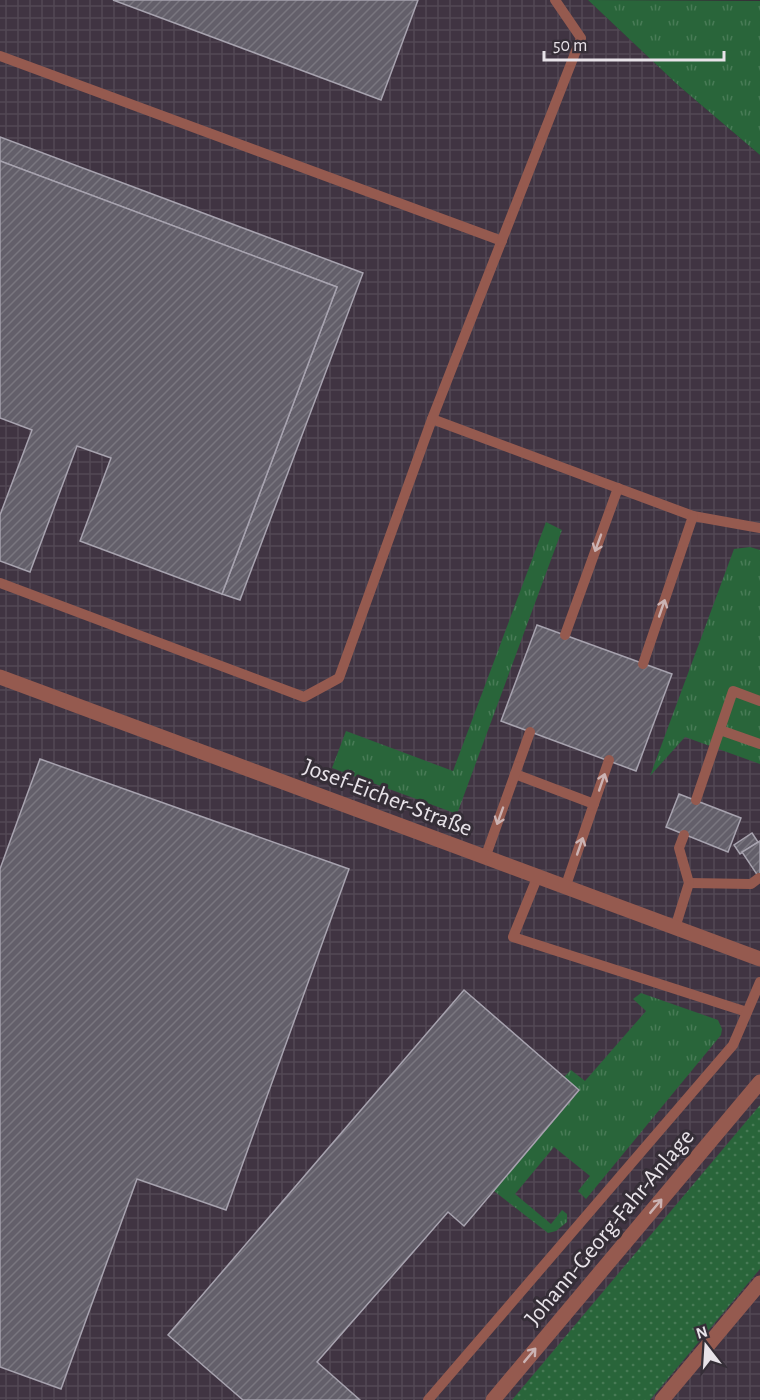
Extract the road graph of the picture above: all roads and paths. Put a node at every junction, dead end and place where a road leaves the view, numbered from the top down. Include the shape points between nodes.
1 (555, 0) edge
2 (0, 56) edge
3 (502, 241) junction
4 (432, 419) junction
5 (618, 488) junction
6 (693, 516) junction
7 (760, 528) edge
8 (0, 584) edge
9 (565, 635) dead end
10 (643, 663) dead end
11 (0, 676) edge
12 (760, 700) edge
13 (720, 730) junction
14 (530, 732) dead end
15 (760, 744) edge
16 (609, 760) dead end
17 (515, 774) junction
18 (696, 800) dead end
19 (594, 804) junction
20 (684, 835) dead end
21 (485, 858) junction
22 (537, 878) junction
23 (759, 878) edge
24 (690, 883) junction
25 (565, 888) junction
26 (675, 928) junction
27 (760, 958) edge
28 (760, 982) edge
29 (747, 1012) junction
30 (760, 1082) edge
31 (760, 1283) edge
32 (428, 1400) edge
33 (493, 1400) edge
34 (662, 1400) edge

1 - 3 lane via 581,38
2 - 3 lane
3 - 4 lane
4 - 5 lane
4 - 8 lane via 339,678 304,697
5 - 6 lane
5 -> 9 lane
6 - 7 lane
10 -> 6 lane
11 - 21 street, Josef-Eicher-Straße
12 - 13 lane via 733,691
13 - 15 lane
13 - 18 lane
14 - 17 lane
19 -> 16 lane
17 - 19 lane
17 -> 21 lane
25 -> 19 lane
20 - 24 lane via 679,848
21 - 22 street, Josef-Eicher-Straße
22 - 25 street, Josef-Eicher-Straße
22 - 29 lane via 513,937
23 - 24 lane via 751,884
24 - 26 lane
25 - 26 street, Josef-Eicher-Straße
26 - 27 street, Josef-Eicher-Straße
28 - 29 lane
29 - 32 lane via 733,1045
33 -> 30 street, Johann-Georg-Fahr-Anlage
31 - 34 street

